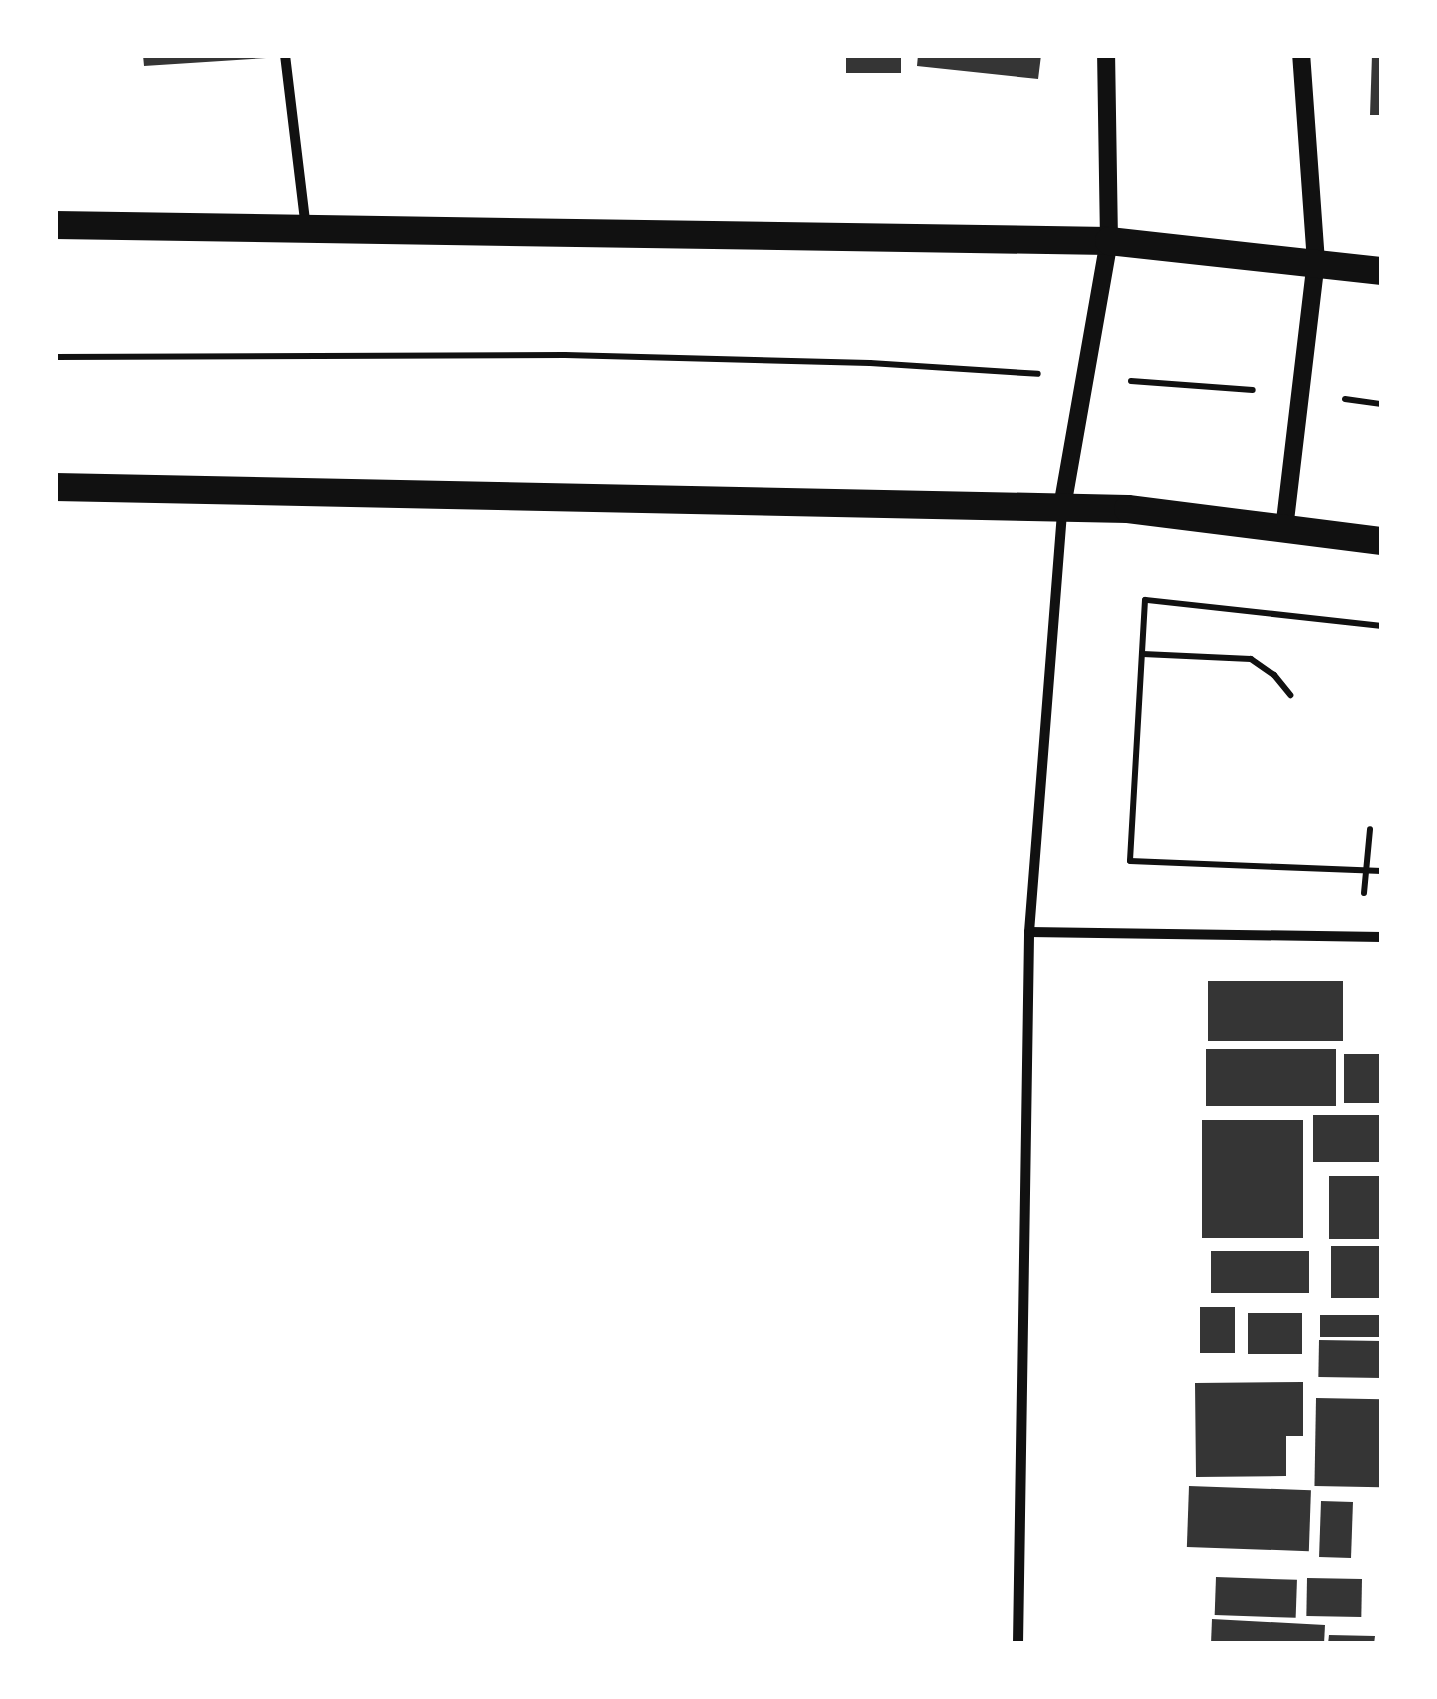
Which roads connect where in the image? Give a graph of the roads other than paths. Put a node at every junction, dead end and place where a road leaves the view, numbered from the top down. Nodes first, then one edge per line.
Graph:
1 (285, 55) edge
2 (1106, 55) edge
3 (1301, 55) edge
4 (55, 225) edge
5 (306, 229) junction
6 (1109, 241) junction
7 (1316, 262) junction
8 (1382, 272) edge
9 (55, 487) edge
10 (1062, 507) junction
11 (1284, 529) junction
12 (1382, 541) edge
13 (1029, 932) junction
14 (1382, 937) edge
15 (1018, 1644) edge

1 - 5 street
2 - 6 street
3 - 7 street
4 - 5 highway
5 - 6 highway
6 - 7 highway
6 - 10 street
7 - 8 highway
7 - 11 street
9 - 10 highway
10 - 11 highway
10 - 13 street
11 - 12 highway
13 - 14 street
13 - 15 street

